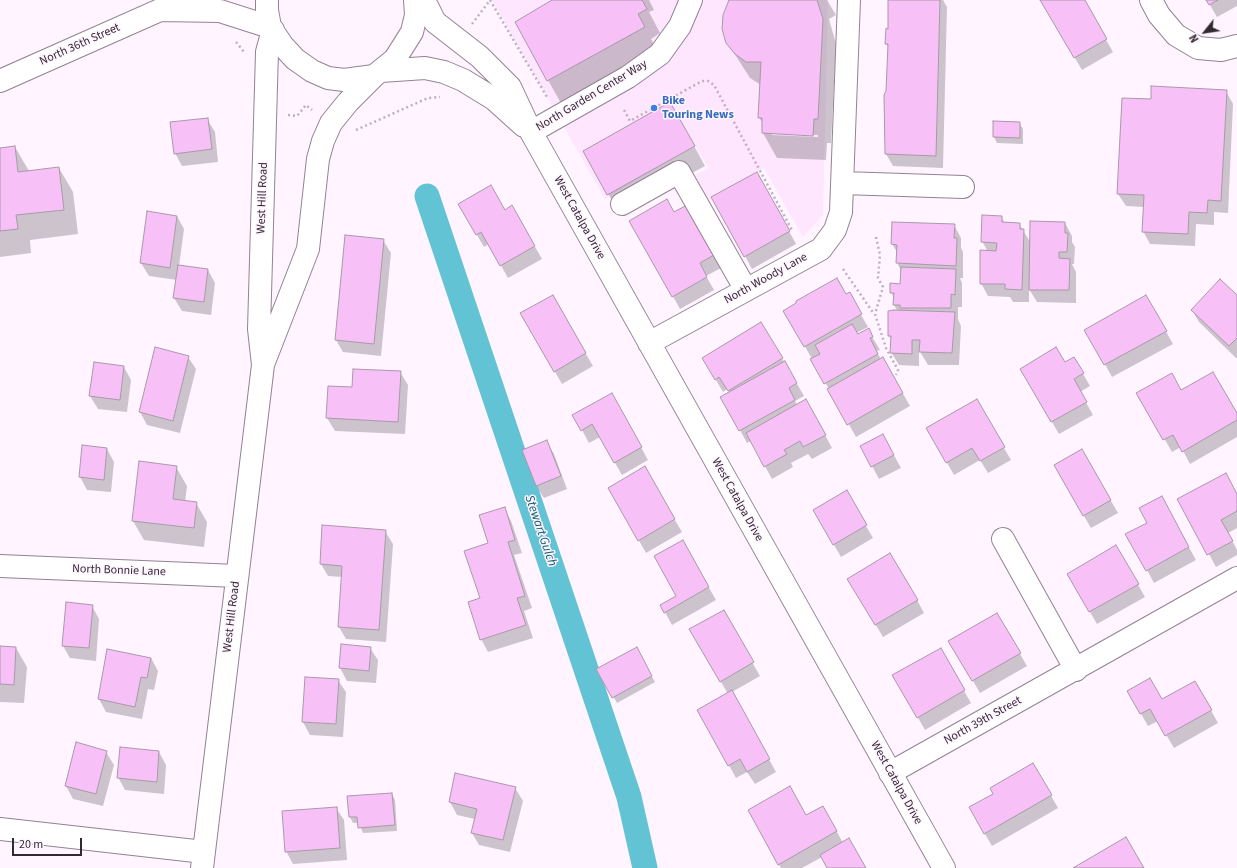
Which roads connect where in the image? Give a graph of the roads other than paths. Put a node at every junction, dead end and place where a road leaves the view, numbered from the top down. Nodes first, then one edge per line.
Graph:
1 (267, 0) edge
2 (415, 0) edge
3 (424, 0) edge
4 (691, 0) edge
5 (849, 0) edge
6 (1151, 0) edge
7 (166, 5) edge
8 (272, 29) junction
9 (1237, 46) edge
10 (378, 73) junction
11 (0, 81) edge
12 (530, 132) junction
13 (843, 183) junction
14 (963, 187) dead end
15 (622, 204) dead end
16 (746, 290) junction
17 (649, 343) junction
18 (263, 365) junction
19 (1004, 539) dead end
20 (0, 566) edge
21 (237, 576) junction
22 (1237, 578) edge
23 (1076, 670) junction
24 (890, 773) junction
25 (0, 829) edge
26 (203, 860) edge
27 (944, 868) edge

1 - 8 street
2 - 10 street, West Hill Road
3 - 12 street, West Catalpa Drive
4 - 12 street, North Garden Center Way
5 - 13 street, North Woody Lane
6 - 9 street
7 - 8 street, North 36th Street
7 - 11 street, North 36th Street
8 - 10 street, West Catalpa Drive
8 - 18 street, West Hill Road
10 - 12 street, West Catalpa Drive
10 - 18 street, West Hill Road
12 - 17 street, West Catalpa Drive
13 - 14 street
13 - 16 street, North Woody Lane
15 - 16 street
16 - 17 street, North Woody Lane
17 - 24 street, West Catalpa Drive
18 - 21 street, West Hill Road
19 - 23 street
20 - 21 street, North Bonnie Lane
21 - 26 street, West Hill Road
22 - 23 street, North 39th Street
23 - 24 street, North 39th Street
24 - 27 street, West Catalpa Drive
25 - 26 street

